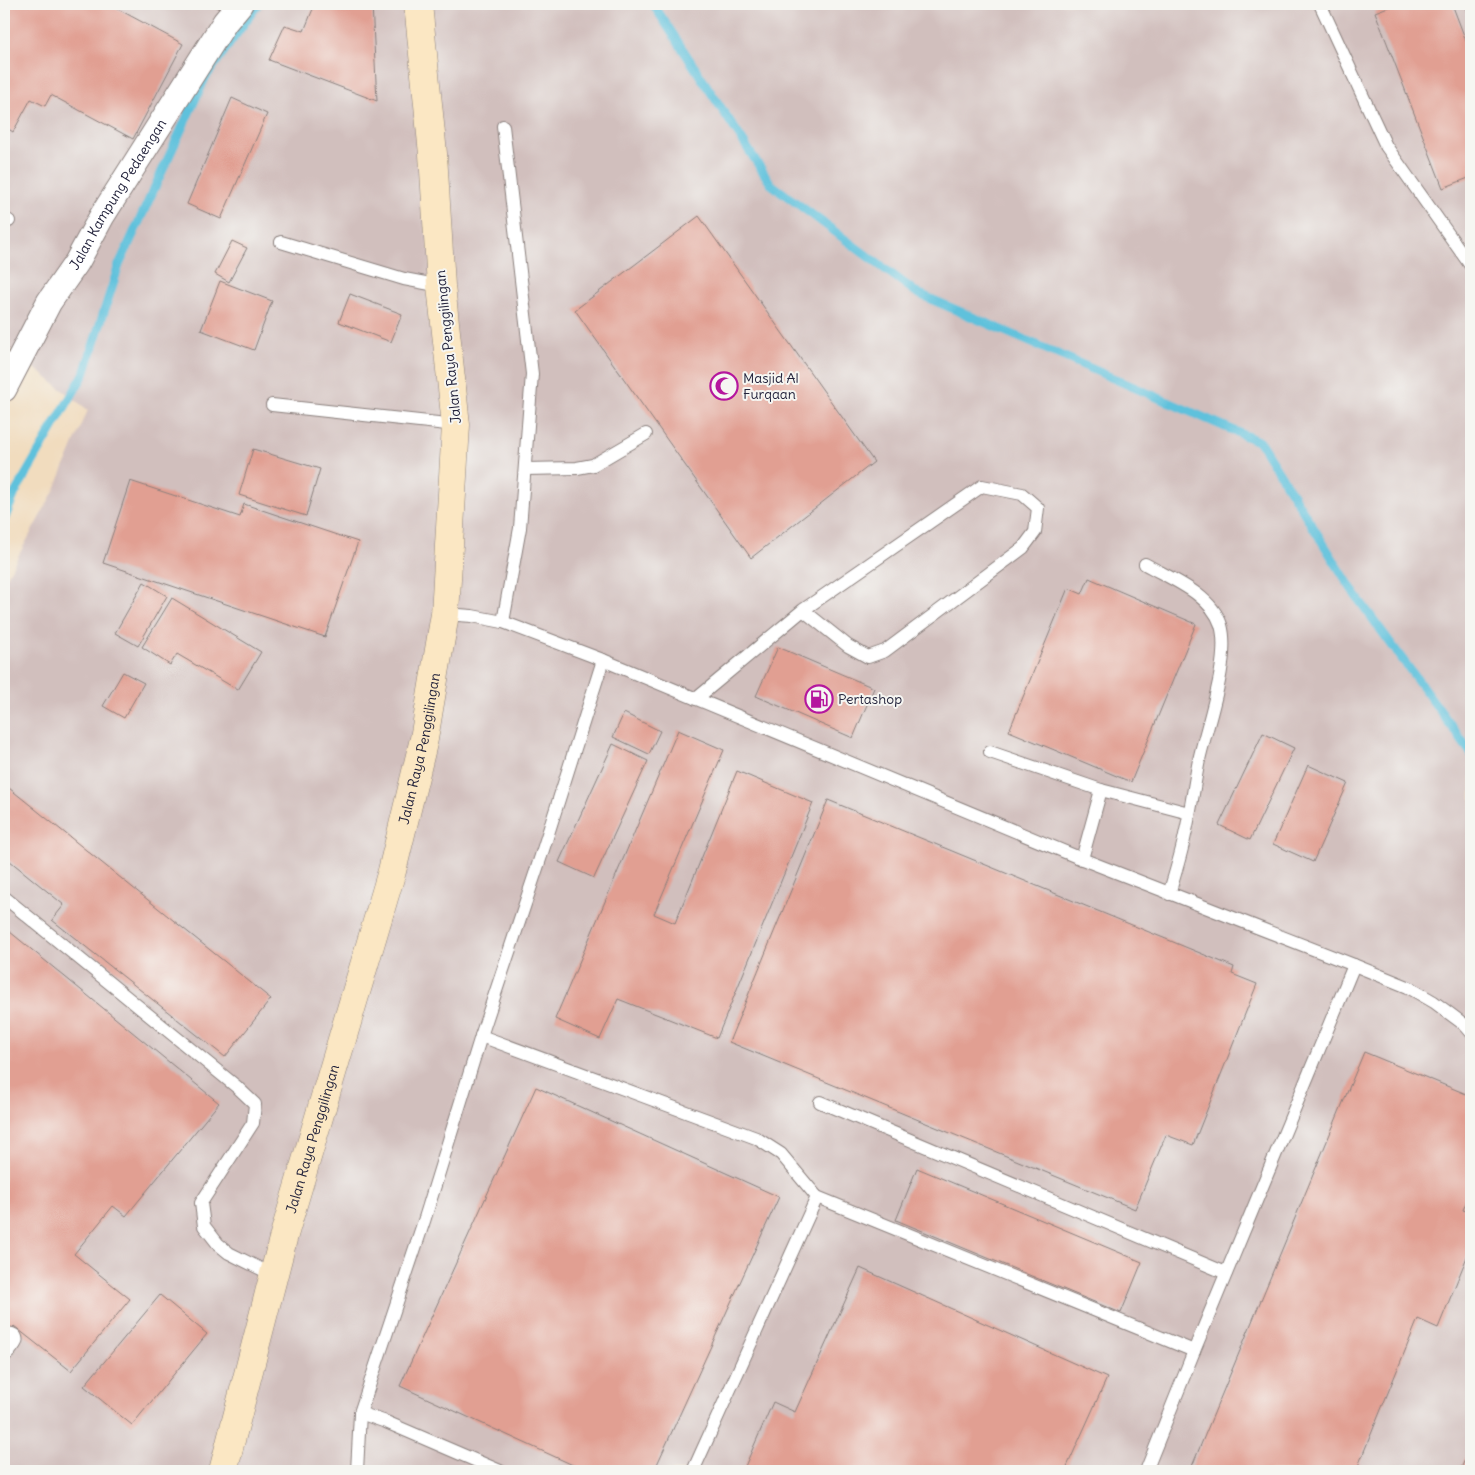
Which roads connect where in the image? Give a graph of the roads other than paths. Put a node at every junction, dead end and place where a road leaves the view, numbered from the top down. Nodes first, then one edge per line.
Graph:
1 (240, 4) edge
2 (1320, 4) edge
3 (418, 9) edge
4 (503, 126) dead end
5 (281, 242) dead end
6 (1471, 266) edge
7 (441, 286) junction
8 (4, 389) edge
9 (272, 405) dead end
10 (456, 425) junction
11 (646, 434) dead end
12 (525, 469) junction
13 (1145, 564) dead end
14 (802, 610) junction
15 (445, 614) junction
16 (502, 622) junction
17 (603, 660) junction
18 (696, 699) junction
19 (990, 752) dead end
20 (1101, 790) junction
21 (1189, 813) junction
22 (1082, 859) junction
23 (1169, 894) junction
24 (4, 896) edge
25 (1354, 965) junction
26 (1471, 1032) edge
27 (480, 1036) junction
28 (820, 1102) dead end
29 (818, 1197) junction
30 (1226, 1273) junction
31 (273, 1276) junction
32 (1194, 1352) junction
33 (360, 1413) junction
34 (223, 1471) edge
35 (357, 1471) edge
36 (500, 1471) edge
37 (693, 1471) edge
38 (1146, 1471) edge

1 - 8 street, Jalan Kampung Pedaengan
2 - 6 lane
3 - 7 street, Jalan Raya Penggilingan
4 - 12 lane
5 - 7 lane
7 - 10 street, Jalan Raya Penggilingan
9 - 10 lane
10 - 15 street, Jalan Raya Penggilingan
11 - 12 lane
12 - 16 lane
13 - 21 lane
14 - 14 lane
14 - 18 lane
15 - 16 lane
15 - 31 street, Jalan Raya Penggilingan
16 - 17 lane
17 - 18 lane
17 - 27 lane
18 - 22 lane
19 - 20 lane
20 - 21 lane
20 - 22 lane
21 - 23 lane
22 - 23 lane
23 - 25 lane
24 - 31 lane
25 - 26 lane
25 - 30 lane
27 - 29 lane
27 - 33 lane
28 - 30 lane
29 - 32 lane
29 - 37 lane
30 - 32 lane
31 - 34 street, Jalan Raya Penggilingan
32 - 38 lane
33 - 35 lane
33 - 36 lane

